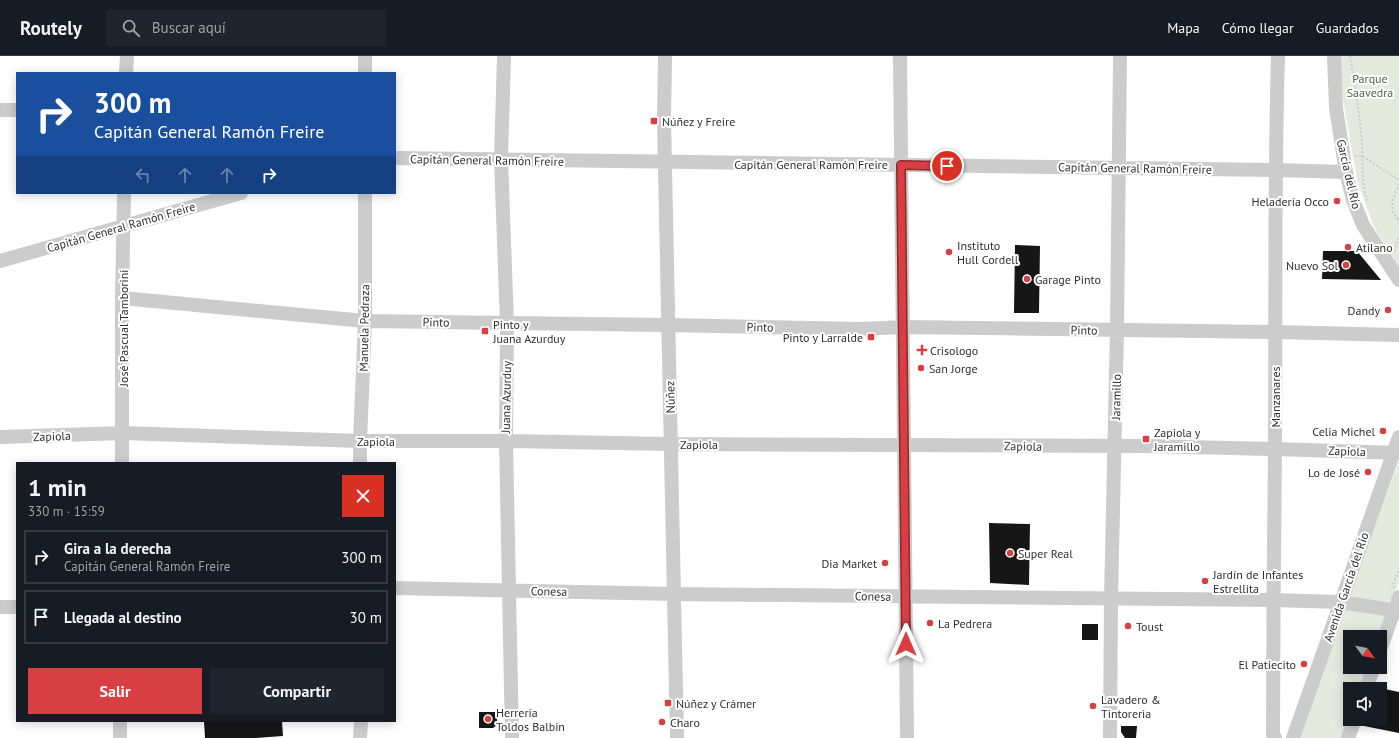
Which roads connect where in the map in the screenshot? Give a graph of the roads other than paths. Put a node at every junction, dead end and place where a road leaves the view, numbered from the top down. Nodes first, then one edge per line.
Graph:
1 (127, 56) edge
2 (365, 56) edge
3 (504, 56) edge
4 (665, 56) edge
5 (900, 56) edge
6 (1120, 56) edge
7 (1278, 56) edge
8 (1334, 56) edge
9 (126, 72) edge
10 (365, 72) edge
11 (0, 110) edge
12 (16, 110) edge
13 (396, 158) edge
14 (501, 160) junction
15 (665, 163) junction
16 (901, 165) junction
17 (1118, 168) junction
18 (1275, 170) junction
19 (1346, 172) junction
20 (124, 194) edge
21 (237, 194) edge
22 (365, 194) edge
23 (124, 226) junction
24 (0, 261) edge
25 (1399, 280) edge
26 (122, 298) junction
27 (365, 321) junction
28 (507, 324) junction
29 (668, 324) junction
30 (903, 327) junction
31 (1117, 330) junction
32 (1275, 332) junction
33 (1399, 335) edge
34 (122, 433) junction
35 (0, 437) edge
36 (1399, 437) edge
37 (506, 440) junction
38 (360, 441) junction
39 (671, 444) junction
40 (904, 444) junction
41 (1114, 447) junction
42 (1275, 449) junction
43 (1396, 453) edge
44 (122, 462) edge
45 (360, 462) edge
46 (396, 588) edge
47 (509, 590) junction
48 (675, 594) junction
49 (906, 596) junction
50 (1111, 599) junction
51 (1273, 600) junction
52 (1340, 602) junction
53 (1398, 606) edge
54 (0, 607) edge
55 (16, 607) edge
56 (1387, 633) edge
57 (120, 722) edge
58 (361, 722) edge
59 (1352, 726) edge
60 (120, 738) edge
61 (360, 738) edge
62 (512, 738) edge
63 (677, 738) edge
64 (907, 738) edge
65 (1110, 738) edge
66 (1275, 738) edge
67 (1293, 738) edge
68 (1348, 738) edge

1 - 9 street
2 - 10 street
3 - 14 street, Juana Azurduy
4 - 15 street, Núñez
5 - 16 street
6 - 17 street, Jaramillo
7 - 18 street, Manzanares
8 - 19 street, García del Río
11 - 12 street
13 - 14 street, Capitán General Ramón Freire
14 - 15 street, Capitán General Ramón Freire
14 - 28 street, Juana Azurduy
15 - 16 street, Capitán General Ramón Freire
15 - 29 street, Núñez
16 - 17 street, Capitán General Ramón Freire
16 - 30 street
17 - 18 street, Capitán General Ramón Freire
17 - 31 street, Jaramillo
18 - 19 street, Capitán General Ramón Freire
18 - 32 street, Manzanares
19 - 25 street, García del Río
20 - 23 street, José Pascual Tamborini
21 - 23 street, Capitán General Ramón Freire
22 - 27 street, Manuela Pedraza
23 - 24 street, Capitán General Ramón Freire
23 - 26 street, José Pascual Tamborini
26 - 27 street, Pinto
26 - 34 street, José Pascual Tamborini
27 - 28 street, Pinto
27 - 38 street, Manuela Pedraza
28 - 29 street, Pinto
28 - 37 street, Juana Azurduy
29 - 30 street, Pinto
29 - 39 street, Núñez
30 - 31 street, Pinto
30 - 40 street
31 - 32 street, Pinto
31 - 41 street, Jaramillo
32 - 33 street, Pinto
32 - 42 street, Manzanares
34 - 35 street, Zapiola
34 - 38 street, Zapiola
34 - 44 street, José Pascual Tamborini
36 - 43 street, Avenida García del Río
37 - 38 street, Zapiola
37 - 39 street, Zapiola
37 - 47 street, Juana Azurduy
38 - 45 street, Manuela Pedraza
39 - 40 street, Zapiola
39 - 48 street, Núñez
40 - 41 street, Zapiola
40 - 49 street
41 - 42 street, Zapiola
41 - 50 street, Jaramillo
42 - 43 street, Zapiola
42 - 51 street, Manzanares
43 - 52 street, Avenida García del Río
46 - 47 street, Conesa
47 - 48 street, Conesa
47 - 62 street, Juana Azurduy
48 - 49 street, Conesa
48 - 63 street, Núñez
49 - 50 street, Conesa
49 - 64 street
50 - 51 street, Conesa
50 - 65 street, Jaramillo
51 - 52 street, Conesa
51 - 66 street, Manzanares
52 - 53 street, Conesa
52 - 67 street, Avenida García del Río
53 - 56 street
54 - 55 street
57 - 60 street
58 - 61 street
59 - 68 street

